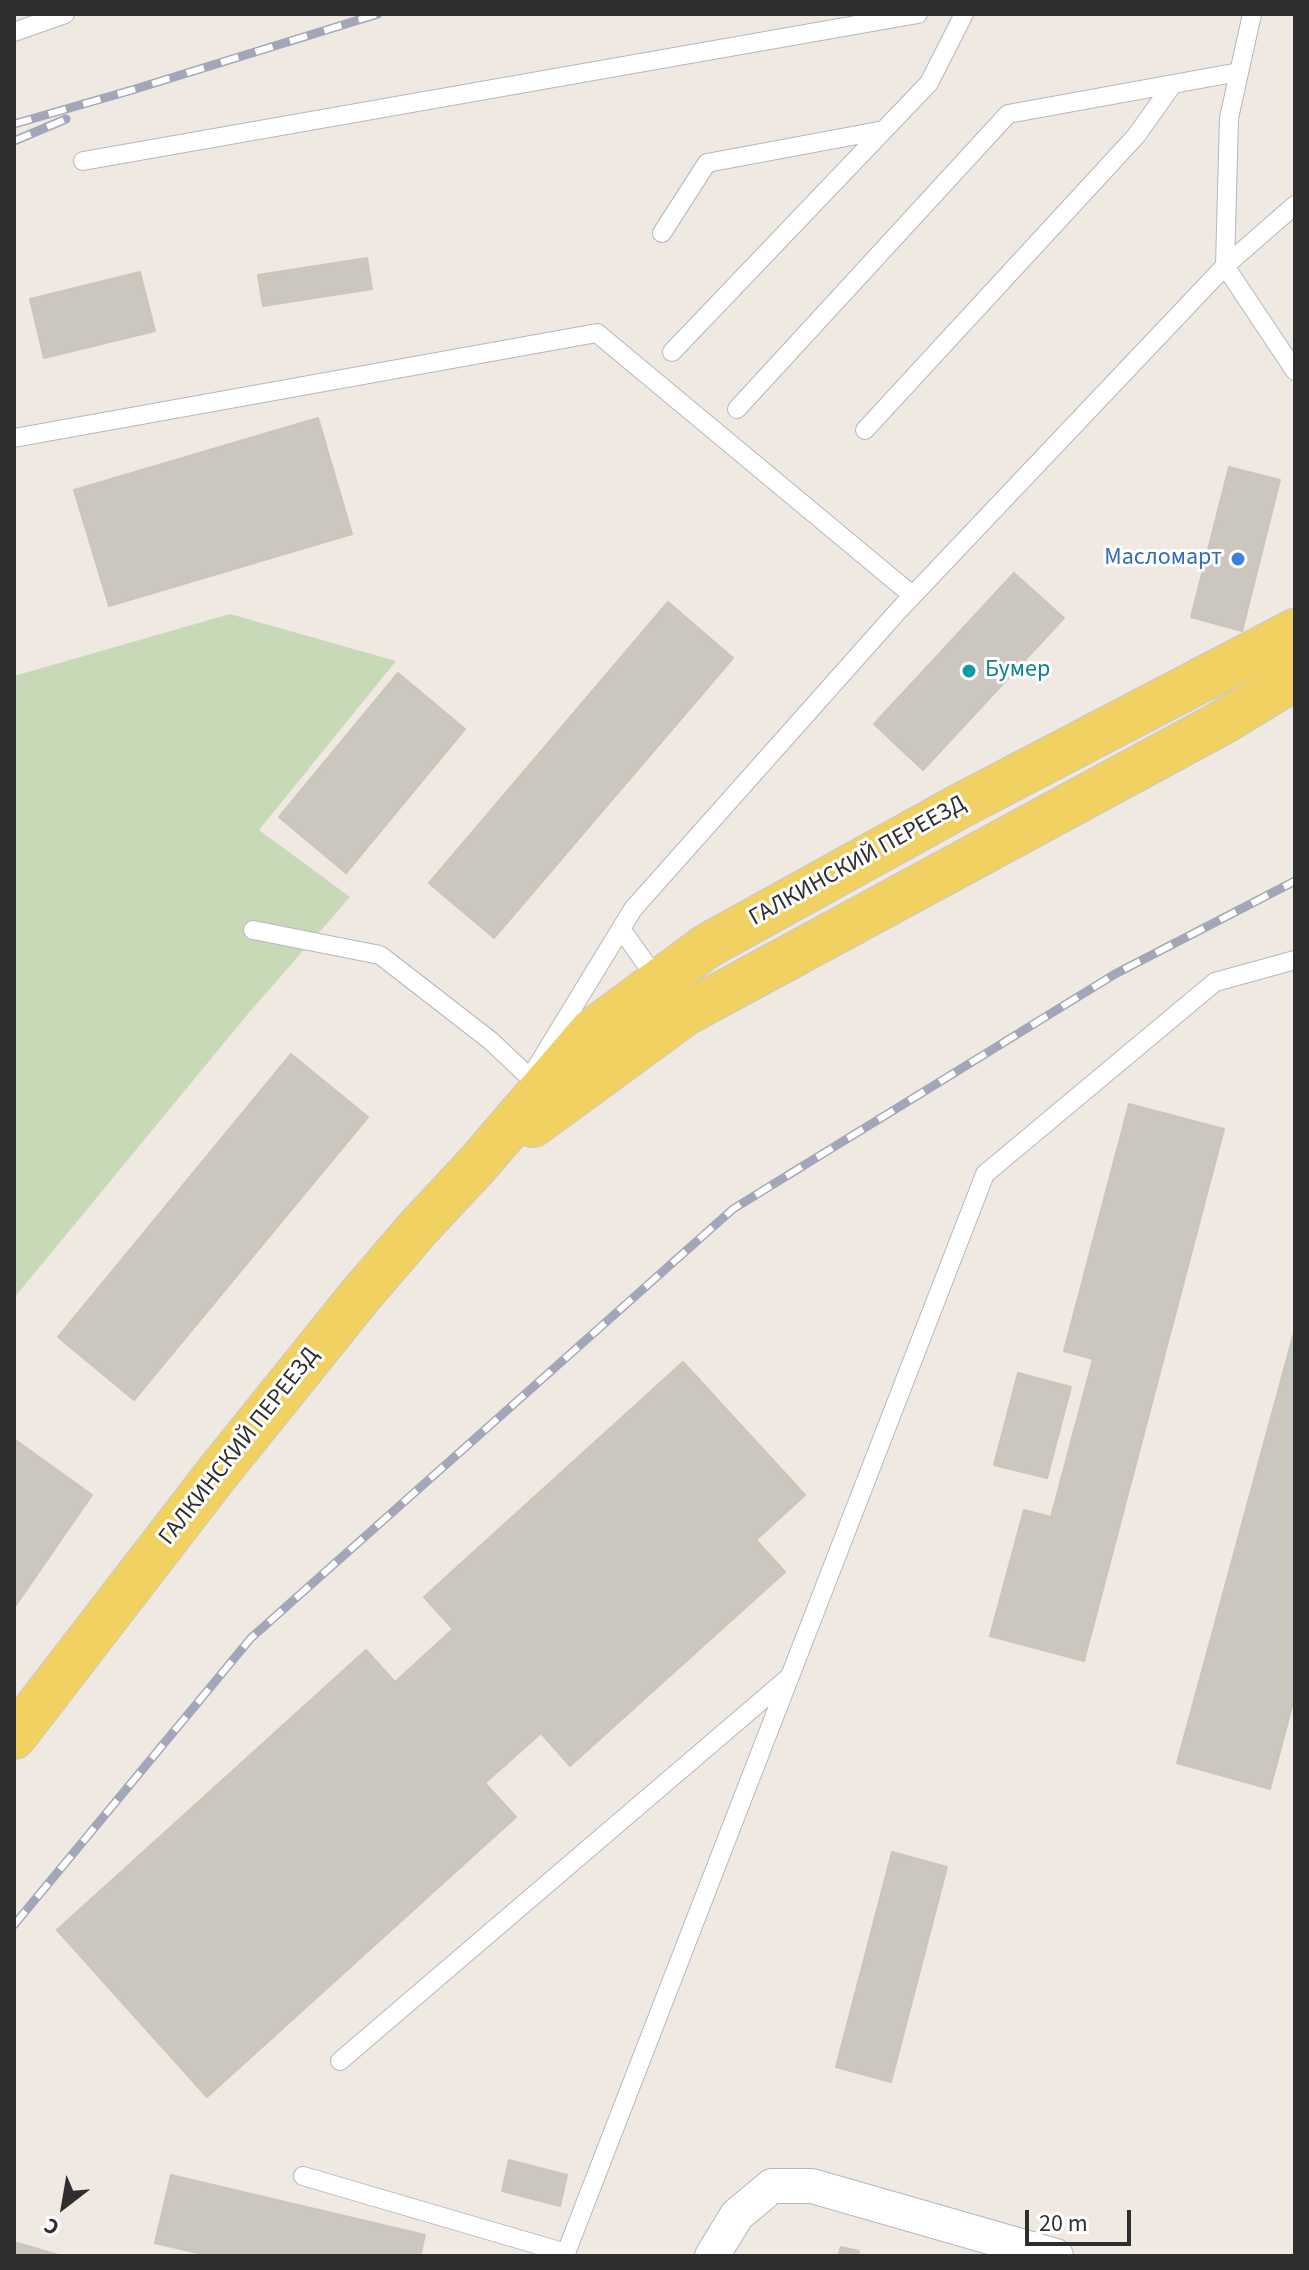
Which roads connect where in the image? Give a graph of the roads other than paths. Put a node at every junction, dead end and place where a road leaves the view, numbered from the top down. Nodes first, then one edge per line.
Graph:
1 (65, 14) edge
2 (918, 14) edge
3 (964, 14) edge
4 (1252, 14) edge
5 (14, 32) edge
6 (1239, 72) junction
7 (1173, 84) junction
8 (884, 130) junction
9 (83, 161) dead end
10 (1295, 205) edge
11 (662, 233) dead end
12 (1225, 266) junction
13 (672, 352) dead end
14 (1295, 371) edge
15 (737, 409) dead end
16 (865, 430) dead end
17 (14, 438) edge
18 (912, 595) junction
19 (1295, 631) edge
20 (1295, 678) edge
21 (621, 929) junction
22 (253, 930) dead end
23 (1295, 960) edge
24 (672, 998) junction
25 (530, 1078) junction
26 (476, 1166) junction
27 (790, 1676) junction
28 (14, 1737) edge
29 (340, 2061) dead end
30 (303, 2176) dead end
31 (712, 2256) edge
32 (1056, 2256) edge

1 - 5 lane
2 - 9 lane
3 - 8 lane
4 - 6 lane
6 - 7 lane
6 - 12 lane
7 - 15 lane
7 - 16 lane
8 - 11 lane
8 - 13 lane
10 - 12 lane
12 - 14 lane
12 - 18 lane
17 - 18 lane
18 - 21 lane
19 - 24 main road, ГАЛКИНСКИЙ ПЕРЕЕЗД
20 - 24 main road, ГАЛКИНСКИЙ ПЕРЕЕЗД
21 - 24 lane
21 - 25 lane
22 - 25 lane
23 - 27 lane
24 - 26 main road, ГАЛКИНСКИЙ ПЕРЕЕЗД
25 - 26 lane
26 - 28 main road, ГАЛКИНСКИЙ ПЕРЕЕЗД
27 - 29 lane
27 - 30 lane
31 - 32 street

